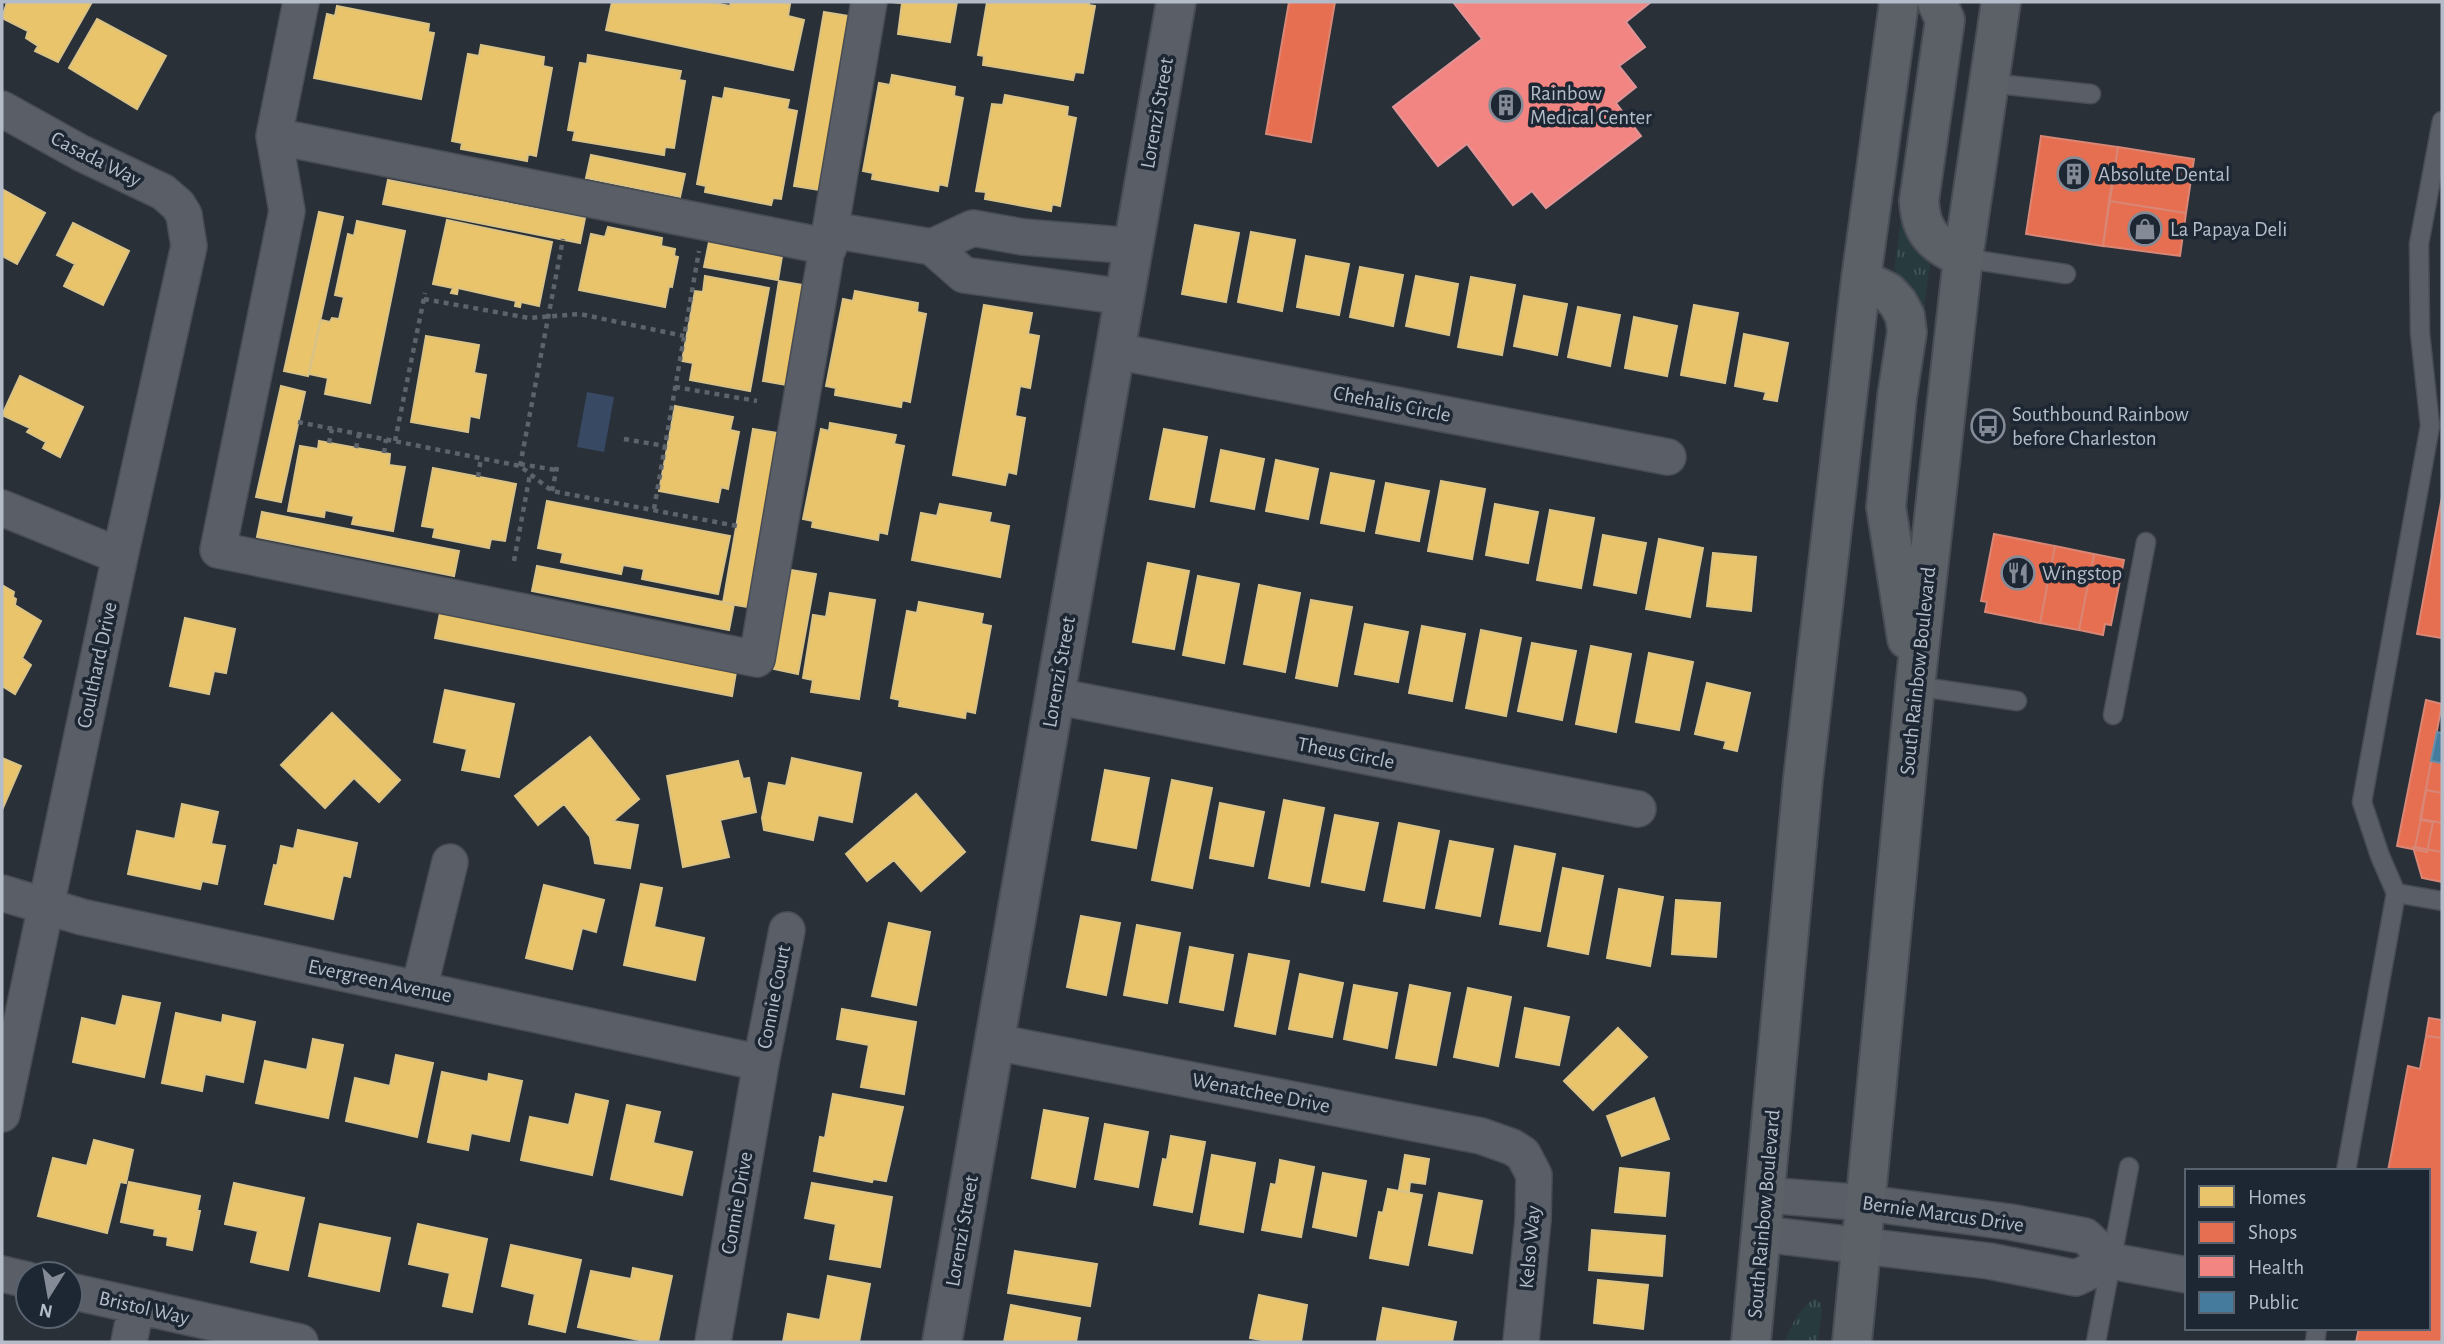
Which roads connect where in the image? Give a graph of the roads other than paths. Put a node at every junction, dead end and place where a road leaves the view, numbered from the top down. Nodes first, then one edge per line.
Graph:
1 (869, 2) edge
2 (1176, 2) edge
3 (1899, 2) edge
4 (1937, 2) edge
5 (2001, 2) edge
6 (297, 3) edge
7 (1989, 83) junction
8 (2091, 94) dead end
9 (2, 109) edge
10 (2442, 121) edge
11 (274, 136) junction
12 (184, 215) joint
13 (830, 239) junction
14 (1134, 246) junction
15 (932, 247) junction
16 (1964, 258) junction
17 (2066, 274) dead end
18 (1861, 279) junction
19 (1125, 297) junction
20 (1115, 351) junction
21 (1668, 457) dead end
22 (2, 509) edge
23 (2146, 542) dead end
24 (120, 556) junction
25 (1915, 686) junction
26 (1055, 696) junction
27 (2017, 701) dead end
28 (2113, 715) dead end
29 (1638, 809) dead end
30 (450, 862) dead end
31 (2, 893) edge
32 (2396, 893) junction
33 (2442, 901) edge
34 (46, 907) junction
35 (787, 930) dead end
36 (419, 989) junction
37 (995, 1042) junction
38 (761, 1063) junction
39 (2, 1114) edge
40 (1523, 1154) joint
41 (2129, 1167) dead end
42 (2346, 1169) edge
43 (1765, 1195) junction
44 (1866, 1203) junction
45 (1762, 1234) junction
46 (1863, 1245) junction
47 (2111, 1261) junction
48 (2185, 1275) edge
49 (84, 1294) edge
50 (136, 1307) junction
51 (129, 1342) edge
52 (300, 1342) edge
53 (713, 1342) edge
54 (942, 1342) edge
55 (1521, 1342) edge
56 (1751, 1342) edge
57 (1852, 1342) edge
58 (2096, 1342) edge

1 - 13 street
2 - 14 street, Lorenzi Street
3 - 18 main road, South Rainbow Boulevard
4 - 16 main road
5 - 7 main road, South Rainbow Boulevard
6 - 11 street
7 - 8 lane
7 - 16 main road, South Rainbow Boulevard
9 - 12 street, Casada Way
10 - 32 lane
11 - 13 street
11 - 13 street
12 - 24 street, Coulthard Drive
13 - 15 street
14 - 15 street
14 - 19 street, Lorenzi Street
15 - 19 street
16 - 17 lane
16 - 25 main road, South Rainbow Boulevard
18 - 25 main road
18 - 43 main road, South Rainbow Boulevard
19 - 20 street, Lorenzi Street
20 - 21 street, Chehalis Circle
20 - 26 street, Lorenzi Street
22 - 24 street
23 - 28 lane
24 - 34 street, Coulthard Drive
25 - 27 lane
25 - 44 main road, South Rainbow Boulevard
26 - 29 street, Theus Circle
26 - 37 street, Lorenzi Street
30 - 36 street
31 - 34 street, Evergreen Avenue
32 - 33 lane
32 - 42 lane
34 - 36 street, Evergreen Avenue
34 - 39 street, Coulthard Drive
35 - 38 street, Connie Court
36 - 38 street, Evergreen Avenue
37 - 40 street, Wenatchee Drive
37 - 54 street, Lorenzi Street
38 - 53 street, Connie Drive
40 - 55 street, Kelso Way
41 - 47 lane
43 - 44 street, Bernie Marcus Drive
43 - 45 main road, South Rainbow Boulevard
44 - 46 main road, South Rainbow Boulevard
44 - 47 street, Bernie Marcus Drive
45 - 46 street, Bernie Marcus Drive
45 - 56 main road, South Rainbow Boulevard
46 - 47 street, Bernie Marcus Drive
46 - 57 main road, South Rainbow Boulevard
47 - 48 street
47 - 58 lane
49 - 50 street, Bristol Way
50 - 51 street
50 - 52 street, Bristol Way

